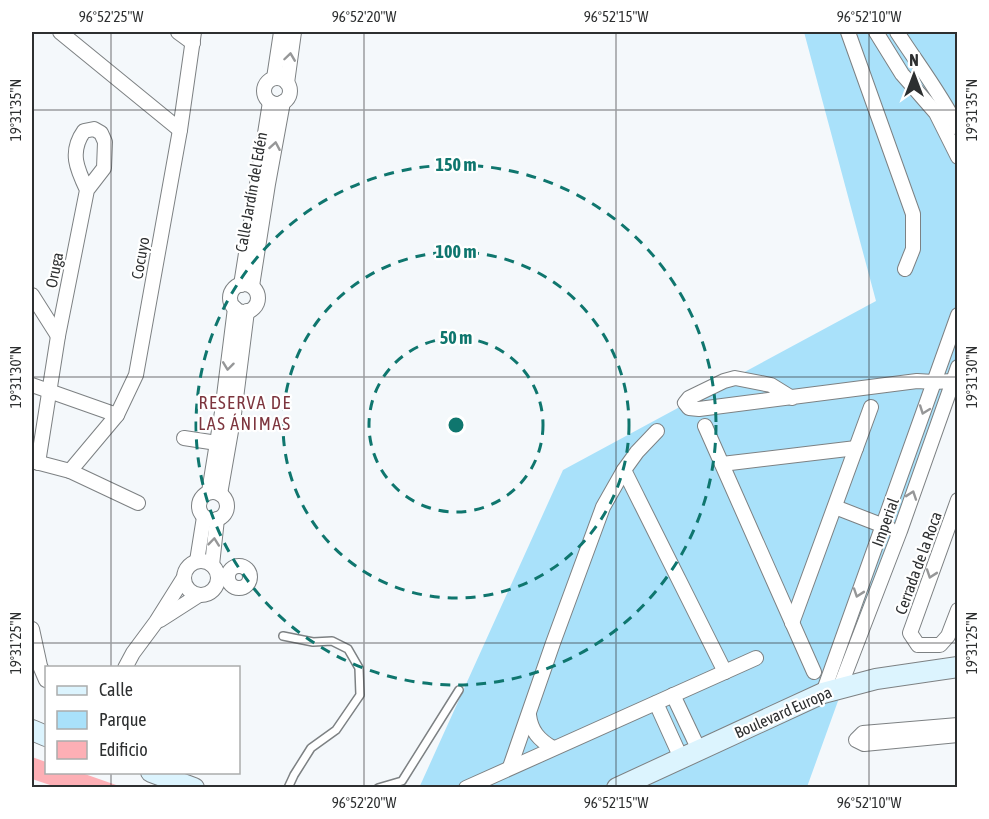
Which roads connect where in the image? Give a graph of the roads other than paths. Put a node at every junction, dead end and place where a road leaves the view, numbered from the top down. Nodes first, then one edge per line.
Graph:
1 (60, 32) edge
2 (178, 32) edge
3 (281, 32) edge
4 (294, 32) edge
5 (851, 32) edge
6 (876, 32) edge
7 (897, 32) edge
8 (194, 37) edge
9 (281, 80) junction
10 (277, 102) junction
11 (947, 108) edge
12 (957, 128) edge
13 (180, 130) junction
14 (957, 157) edge
15 (87, 190) dead end
16 (905, 269) dead end
17 (246, 285) junction
18 (32, 295) edge
19 (241, 310) junction
20 (957, 315) edge
21 (58, 336) junction
22 (957, 367) edge
23 (953, 381) junction
24 (934, 382) junction
25 (32, 386) edge
26 (49, 391) junction
27 (792, 398) junction
28 (871, 406) dead end
29 (228, 413) junction
30 (117, 415) junction
31 (705, 426) dead end
32 (657, 431) dead end
33 (184, 438) dead end
34 (217, 443) junction
35 (856, 448) junction
36 (35, 462) edge
37 (722, 464) junction
38 (624, 470) junction
39 (70, 471) junction
40 (214, 493) junction
41 (138, 503) dead end
42 (835, 507) junction
43 (956, 509) edge
44 (210, 518) junction
45 (882, 526) junction
46 (900, 531) junction
47 (197, 561) junction
48 (219, 572) junction
49 (183, 579) junction
50 (199, 595) junction
51 (957, 610) edge
52 (156, 622) junction
53 (792, 623) junction
54 (32, 629) edge
55 (283, 636) dead end
56 (756, 658) dead end
57 (126, 666) edge
58 (957, 667) edge
59 (725, 672) junction
60 (814, 672) dead end
61 (45, 678) edge
62 (459, 690) dead end
63 (831, 690) junction
64 (674, 695) junction
65 (656, 703) junction
66 (529, 713) junction
67 (957, 725) edge
68 (957, 735) edge
69 (553, 748) junction
70 (690, 754) junction
71 (510, 767) junction
72 (156, 774) edge
73 (618, 787) edge
74 (194, 788) edge
75 (288, 788) edge
76 (378, 788) edge
77 (466, 788) edge

1 - 13 street
2 - 8 street
3 - 9 street
9 -> 4 street
5 - 16 street
6 - 11 street
7 - 11 street
8 - 13 street, Cocuyo
9 - 10 street
9 - 10 street
10 - 17 street, Calle Jardín del Edén
11 - 12 street
11 - 14 street
13 - 30 street, Cocuyo
15 - 21 street, Oruga
17 - 19 street
17 - 19 street
18 - 21 street
19 - 29 street
20 - 24 street
21 - 26 street, Oruga
22 - 23 street, Imperial
23 - 24 street
46 -> 23 street, Imperial
24 - 27 street
24 -> 45 street
25 - 26 street
26 - 30 street
26 - 36 street, Oruga
27 - 27 street
28 - 35 street
29 - 34 street
29 - 40 street
30 - 39 street, Cocuyo
31 - 37 street
32 - 38 street
33 - 34 street
34 - 40 street
35 - 37 street
35 - 42 street
36 - 39 street
37 - 53 street
38 - 59 street
38 - 66 street
39 - 41 street
40 - 44 street
40 - 44 street
42 - 45 street
42 - 53 street
43 -> 51 street, Cerrada de la Roca
44 - 47 street
48 -> 44 street
45 - 46 street
45 -> 63 street
46 - 63 street, Imperial
47 - 48 street
47 - 49 street
48 - 50 street
49 - 50 street
49 - 52 street
50 - 52 street
52 - 57 street
53 - 60 street
54 - 61 street
55 - 75 lane
56 - 59 street
58 - 63 main road, Boulevard Europa
59 - 64 street
62 - 76 lane
63 - 70 main road, Boulevard Europa
64 - 65 street
64 - 70 street
65 - 69 street
65 - 70 street
66 - 69 street
66 - 71 street
67 - 68 street
69 - 71 street
70 - 73 main road, Boulevard Europa
71 - 77 street
72 - 74 main road

